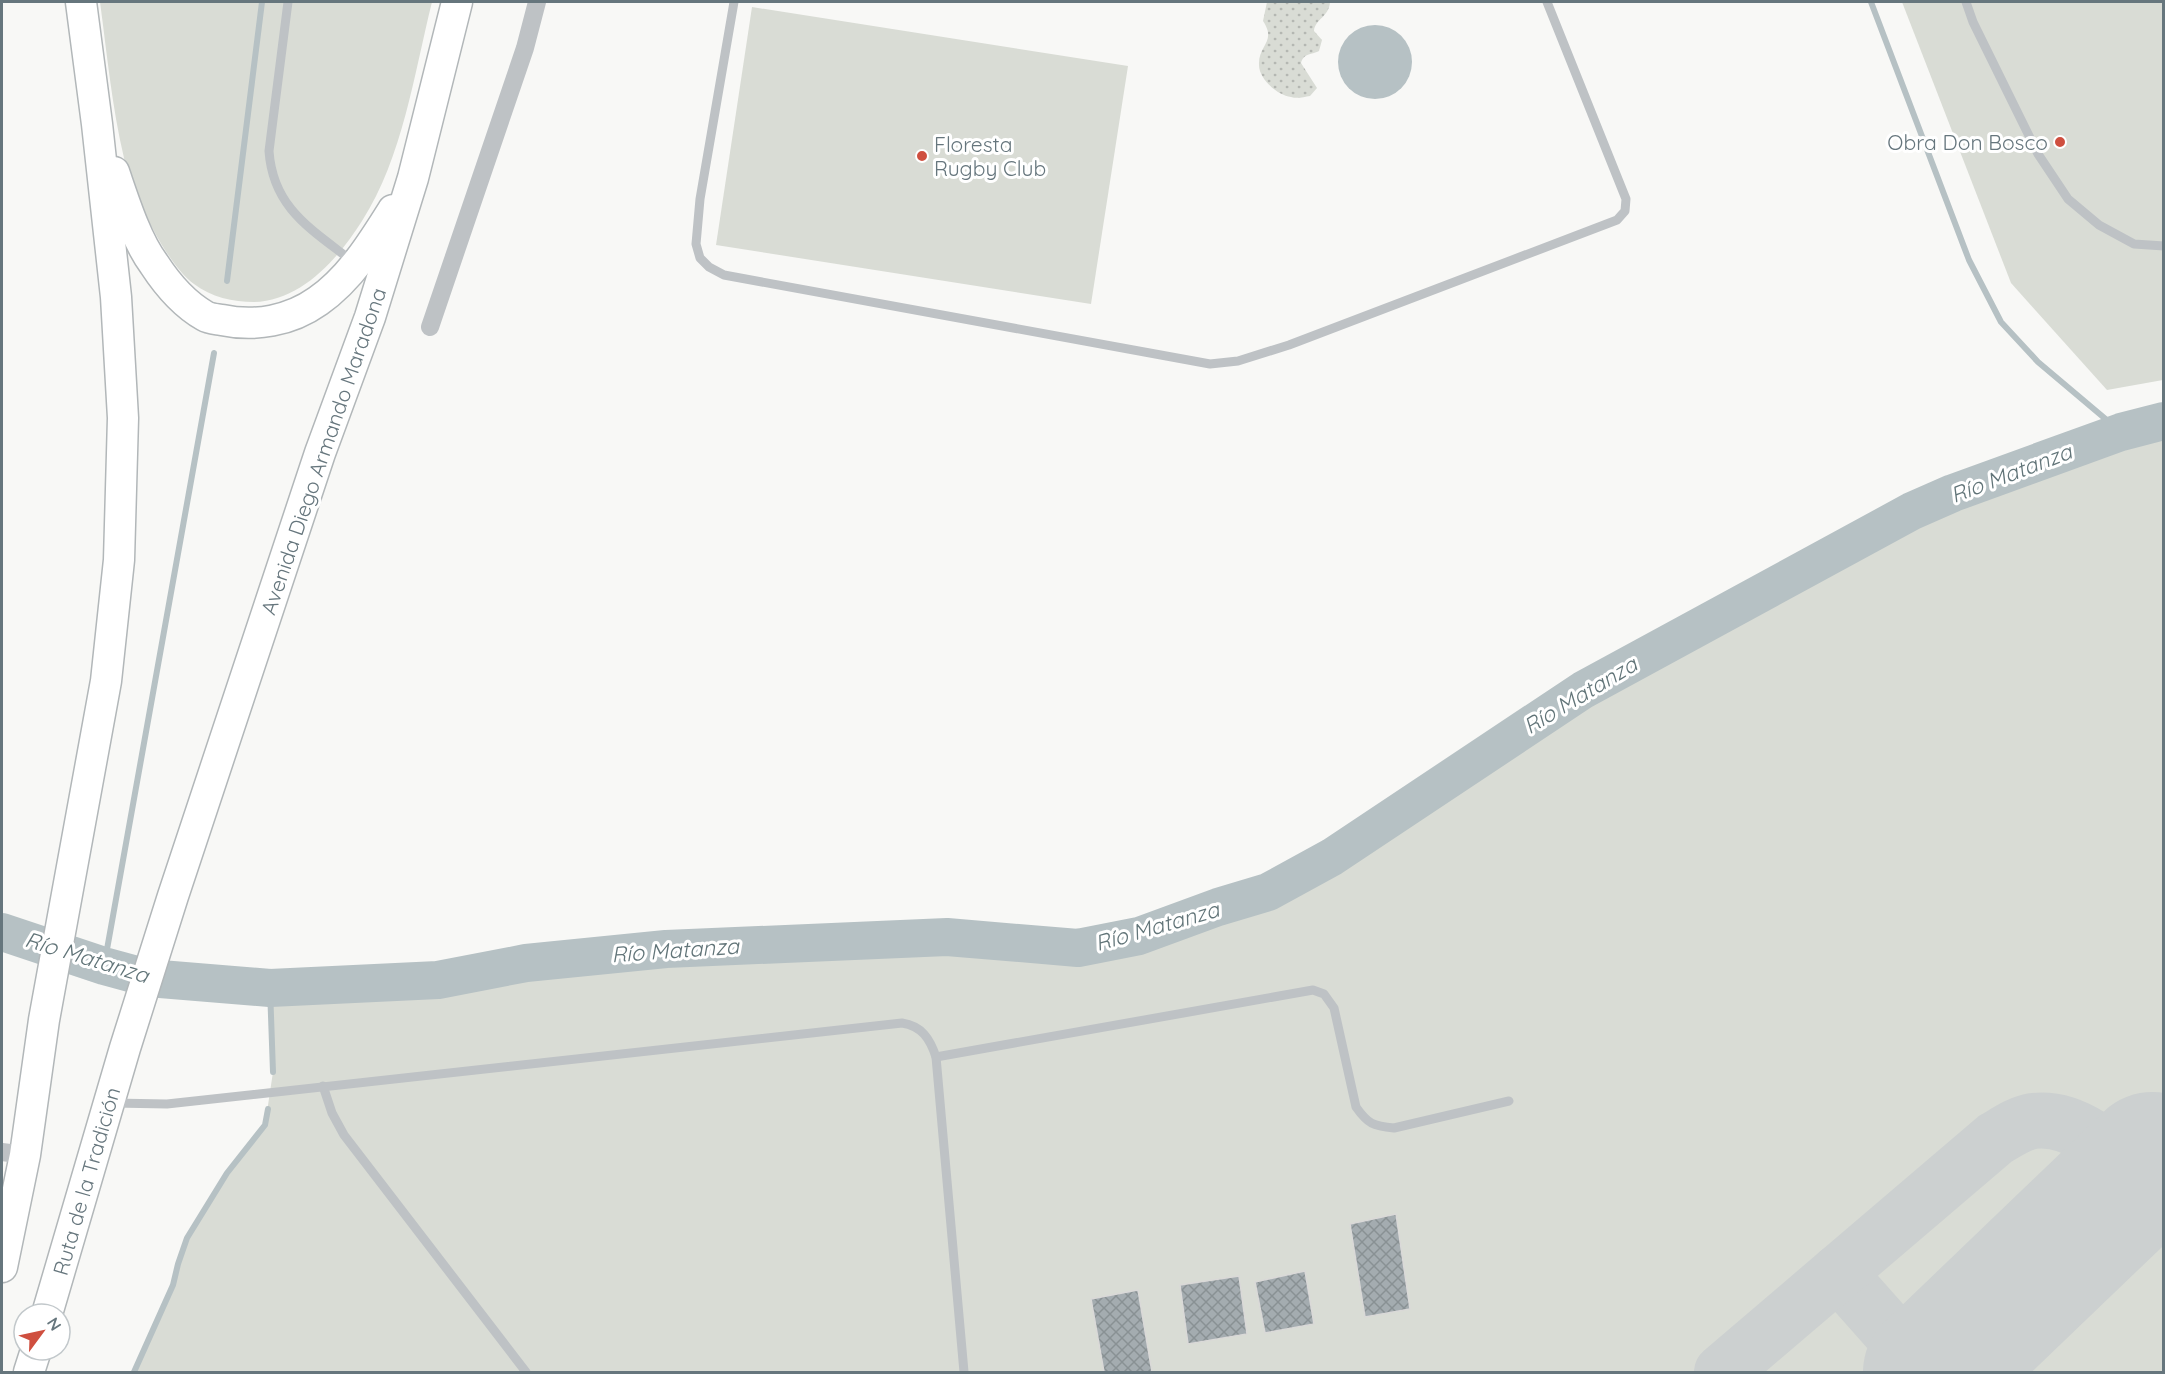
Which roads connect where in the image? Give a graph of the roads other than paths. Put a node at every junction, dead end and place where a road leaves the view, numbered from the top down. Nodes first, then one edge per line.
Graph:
1 (81, 2) edge
2 (288, 2) edge
3 (457, 2) edge
4 (537, 2) edge
5 (734, 2) edge
6 (1547, 2) edge
7 (1966, 2) edge
8 (97, 124) junction
9 (413, 178) junction
10 (2163, 246) edge
11 (356, 263) junction
12 (430, 327) dead end
13 (125, 1048) joint
14 (936, 1057) junction
15 (323, 1086) junction
16 (1509, 1101) dead end
17 (110, 1102) junction
18 (13, 1154) edge
19 (2, 1267) edge
20 (51, 1302) edge
21 (526, 1372) edge
22 (964, 1372) edge

1 - 8 main road
2 - 11 lane
3 - 9 main road, Avenida Diego Armando Maradona
4 - 12 street
5 - 6 lane
7 - 10 lane
8 - 11 main road
8 - 18 main road
9 - 11 main road
9 - 13 main road, Avenida Diego Armando Maradona
13 - 17 main road, Ruta de la Tradición
14 - 15 lane
14 - 16 lane
14 - 22 lane
15 - 17 lane
15 - 21 lane
17 - 20 main road, Ruta de la Tradición
18 - 19 main road

